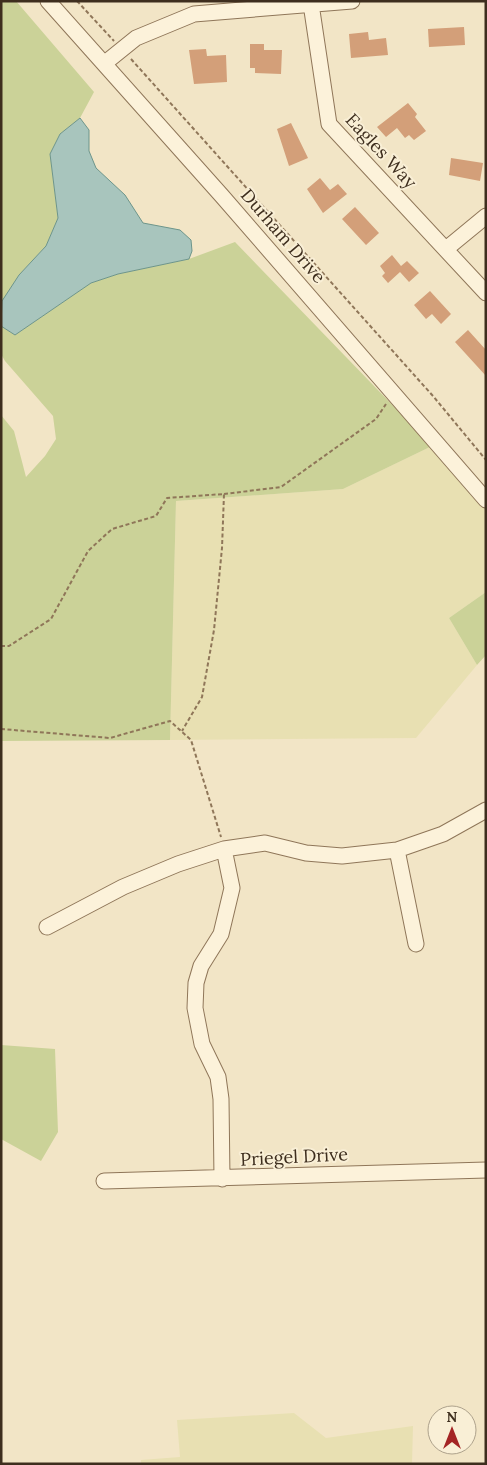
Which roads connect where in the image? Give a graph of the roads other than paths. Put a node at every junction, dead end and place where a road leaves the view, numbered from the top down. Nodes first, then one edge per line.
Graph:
1 (48, 1) edge
2 (352, 1) edge
3 (311, 4) junction
4 (105, 64) junction
5 (486, 216) edge
6 (446, 249) junction
7 (486, 293) edge
8 (486, 500) edge
9 (486, 810) edge
10 (224, 848) junction
11 (397, 850) junction
12 (47, 927) dead end
13 (416, 944) dead end
14 (486, 1170) edge
15 (222, 1179) junction
16 (104, 1181) dead end

1 - 4 street, Durham Drive
2 - 3 street
3 - 4 street
3 - 6 street, Eagles Way
4 - 8 street, Durham Drive
5 - 6 street
6 - 7 street, Eagles Way
9 - 11 street
10 - 11 street
10 - 12 street
10 - 15 street
11 - 13 street
14 - 15 street, Priegel Drive
15 - 16 street, Priegel Drive

